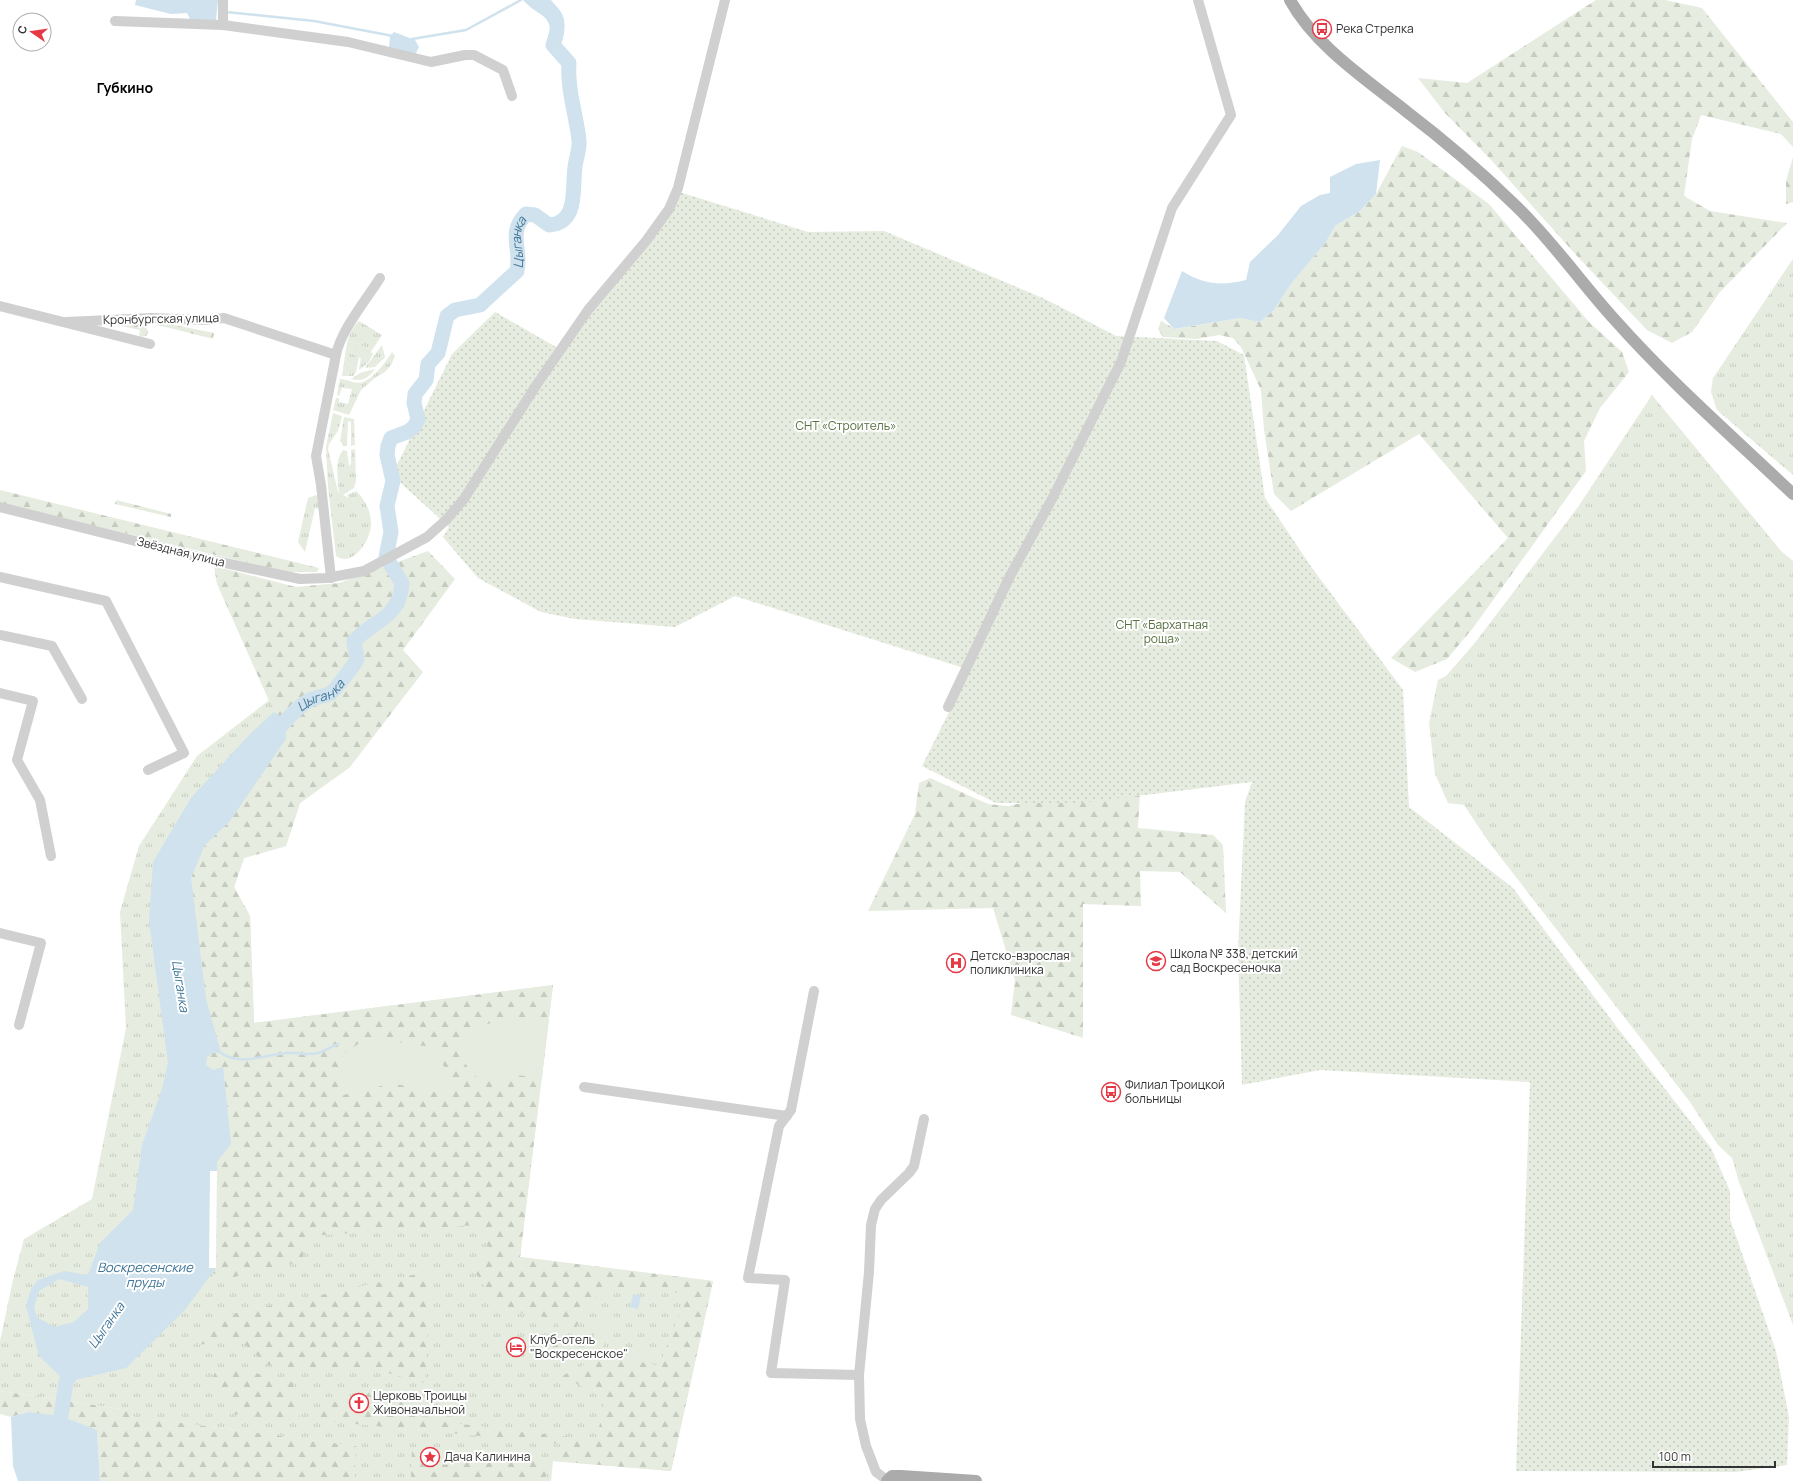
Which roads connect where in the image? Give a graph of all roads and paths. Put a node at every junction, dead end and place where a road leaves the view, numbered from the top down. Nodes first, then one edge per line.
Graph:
1 (223, 0) edge
2 (725, 0) edge
3 (1198, 0) edge
4 (1290, 0) edge
5 (115, 21) dead end
6 (223, 26) junction
7 (512, 96) dead end
8 (380, 278) dead end
9 (0, 306) edge
10 (66, 322) junction
11 (150, 344) dead end
12 (336, 355) junction
13 (1793, 494) edge
14 (0, 507) edge
15 (0, 576) edge
16 (331, 578) junction
17 (0, 636) edge
18 (0, 693) edge
19 (82, 699) dead end
20 (948, 707) dead end
21 (148, 770) dead end
22 (51, 856) dead end
23 (0, 933) edge
24 (814, 991) dead end
25 (19, 1025) dead end
26 (584, 1087) dead end
27 (787, 1116) junction
28 (924, 1119) dead end
29 (859, 1375) junction
30 (887, 1480) edge
31 (976, 1481) edge

1 - 6 street
2 - 16 street, Звёздная улица
3 - 20 street
4 - 13 main road
5 - 6 street
6 - 7 street
8 - 12 street
9 - 10 street, Кронбургская улица
10 - 11 street, Кронбургская улица
10 - 12 street, Кронбургская улица
12 - 16 street
14 - 16 street, Звёздная улица
15 - 21 street
17 - 19 street
18 - 22 street
23 - 25 street
24 - 27 street
26 - 27 street
27 - 29 street
28 - 29 street
29 - 30 street
30 - 31 main road

